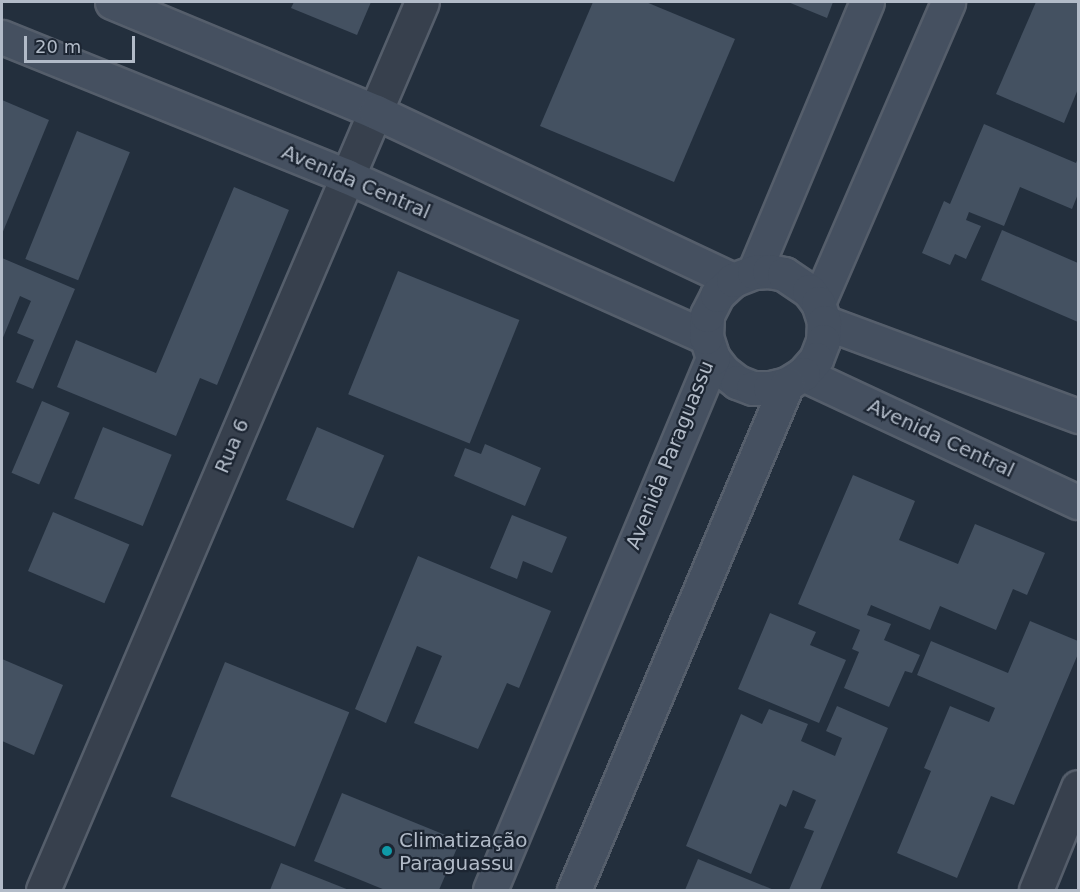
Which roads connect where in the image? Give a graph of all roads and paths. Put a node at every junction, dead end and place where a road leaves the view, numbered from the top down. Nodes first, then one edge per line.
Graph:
1 (112, 2) edge
2 (422, 2) edge
3 (867, 2) edge
4 (948, 2) edge
5 (2, 37) edge
6 (376, 112) junction
7 (346, 176) junction
8 (743, 276) junction
9 (821, 312) junction
10 (709, 347) junction
11 (795, 379) junction
12 (1078, 416) edge
13 (1078, 502) edge
14 (1078, 787) edge
15 (43, 891) edge
16 (490, 891) edge
17 (574, 891) edge
18 (1035, 891) edge

1 - 6 main road
2 - 6 street, Rua 6
3 - 8 main road, Avenida Paraguassu
4 - 9 main road
5 - 7 main road, Avenida Central
6 - 7 street, Rua 6
6 - 8 main road
7 - 10 main road, Avenida Central
7 - 15 street, Rua 6
8 - 9 main road
8 - 10 main road, Avenida Paraguassu
9 - 11 main road
9 - 12 main road
10 - 11 main road, Avenida Central
10 - 16 main road, Avenida Paraguassu
11 - 13 main road, Avenida Central
11 - 17 main road
14 - 18 street

